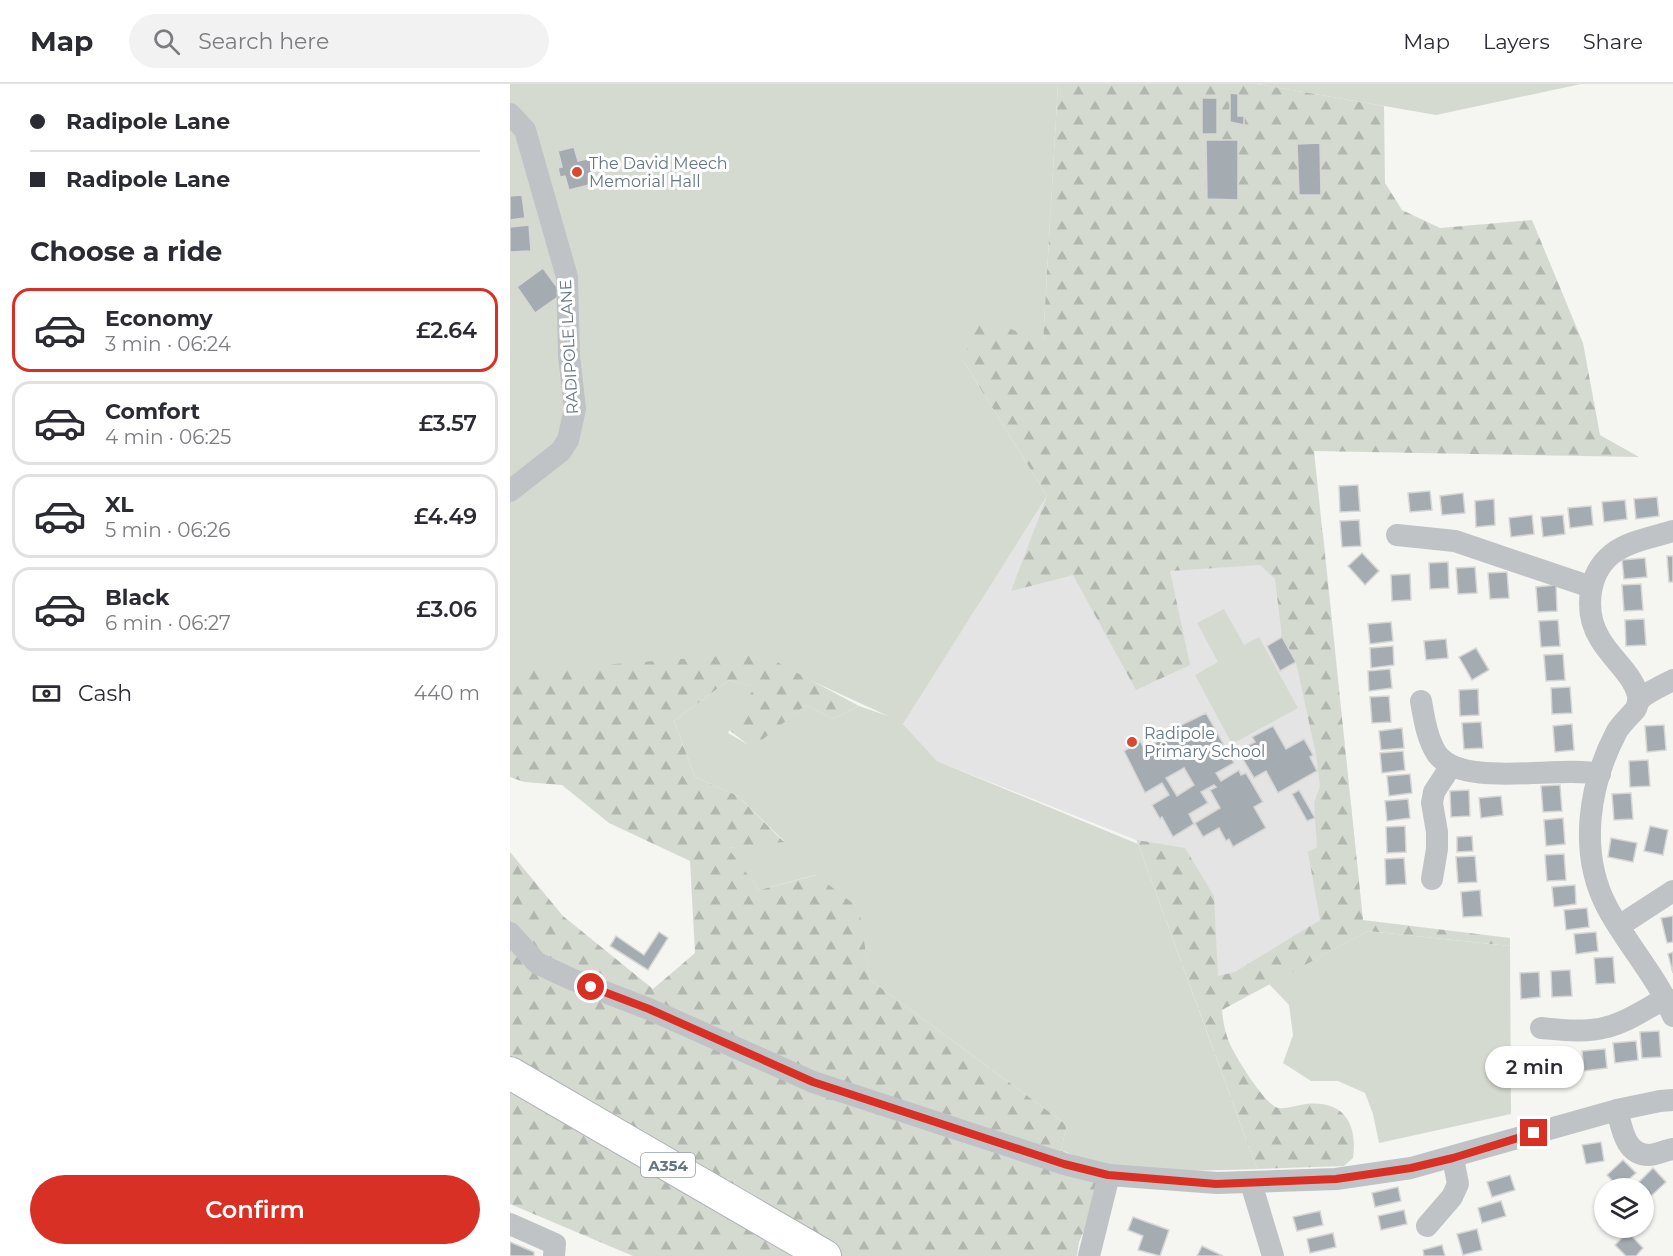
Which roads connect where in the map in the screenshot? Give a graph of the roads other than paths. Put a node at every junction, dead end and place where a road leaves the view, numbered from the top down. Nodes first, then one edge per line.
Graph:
1 (510, 114) edge
2 (510, 491) edge
3 (1673, 531) edge
4 (1397, 535) dead end
5 (1592, 587) junction
6 (1673, 680) edge
7 (1420, 700) dead end
8 (1639, 701) junction
9 (1451, 766) junction
10 (1600, 774) junction
11 (1432, 879) dead end
12 (1673, 891) edge
13 (1619, 927) junction
14 (510, 933) edge
15 (1670, 1007) edge
16 (1541, 1028) dead end
17 (510, 1073) edge
18 (1673, 1100) edge
19 (1617, 1110) junction
20 (1673, 1149) edge
21 (1453, 1158) junction
22 (1108, 1175) junction
23 (1251, 1183) junction
24 (510, 1224) edge
25 (1427, 1226) dead end
26 (554, 1256) edge
27 (825, 1256) edge
28 (1089, 1256) edge
29 (1273, 1256) edge

1 - 2 street, RADIPOLE LANE
3 - 5 street
4 - 5 street
5 - 8 street
6 - 8 street
7 - 9 street
8 - 10 street
9 - 10 street
9 - 11 street
10 - 13 street
12 - 13 street
13 - 15 street
14 - 22 street
15 - 16 street
17 - 27 highway, A354
18 - 19 street
19 - 20 street
19 - 21 street
21 - 23 street
21 - 25 street
22 - 23 street
22 - 28 street
23 - 29 street
24 - 26 street

